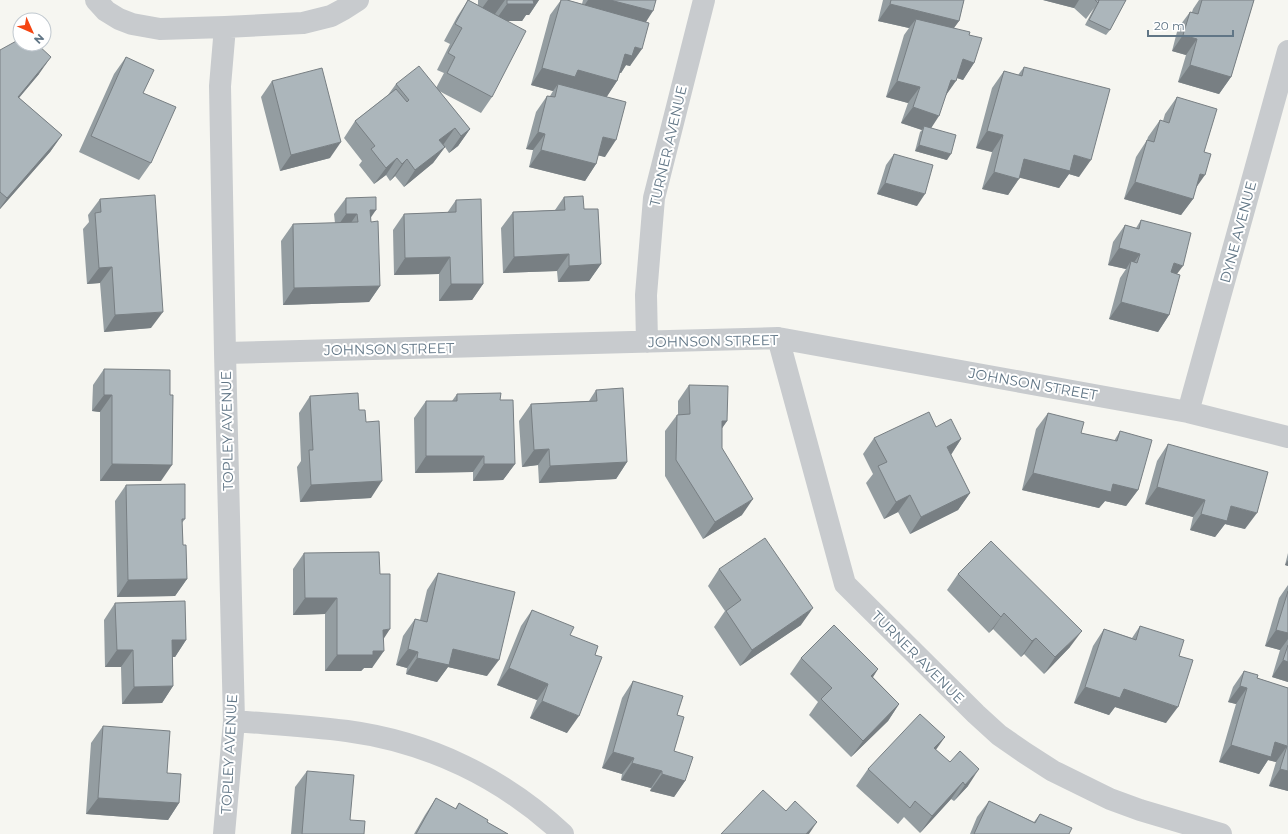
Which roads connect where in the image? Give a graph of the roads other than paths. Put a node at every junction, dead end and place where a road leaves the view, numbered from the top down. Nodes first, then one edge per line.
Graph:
1 (96, 0) edge
2 (358, 0) edge
3 (704, 0) edge
4 (226, 27) junction
5 (1288, 51) edge
6 (778, 338) junction
7 (647, 342) junction
8 (225, 353) junction
9 (1188, 412) junction
10 (1288, 437) edge
11 (234, 721) junction
12 (224, 834) edge
13 (563, 834) edge
14 (1221, 834) edge

1 - 4 street
2 - 4 street
3 - 7 street, TURNER AVENUE
4 - 8 street, TOPLEY AVENUE
5 - 9 street, DYNE AVENUE
6 - 7 street, JOHNSON STREET
6 - 9 street, JOHNSON STREET
6 - 14 street, TURNER AVENUE
7 - 8 street, JOHNSON STREET
8 - 11 street, TOPLEY AVENUE
9 - 10 street, JOHNSON STREET
11 - 12 street, TOPLEY AVENUE
11 - 13 street

